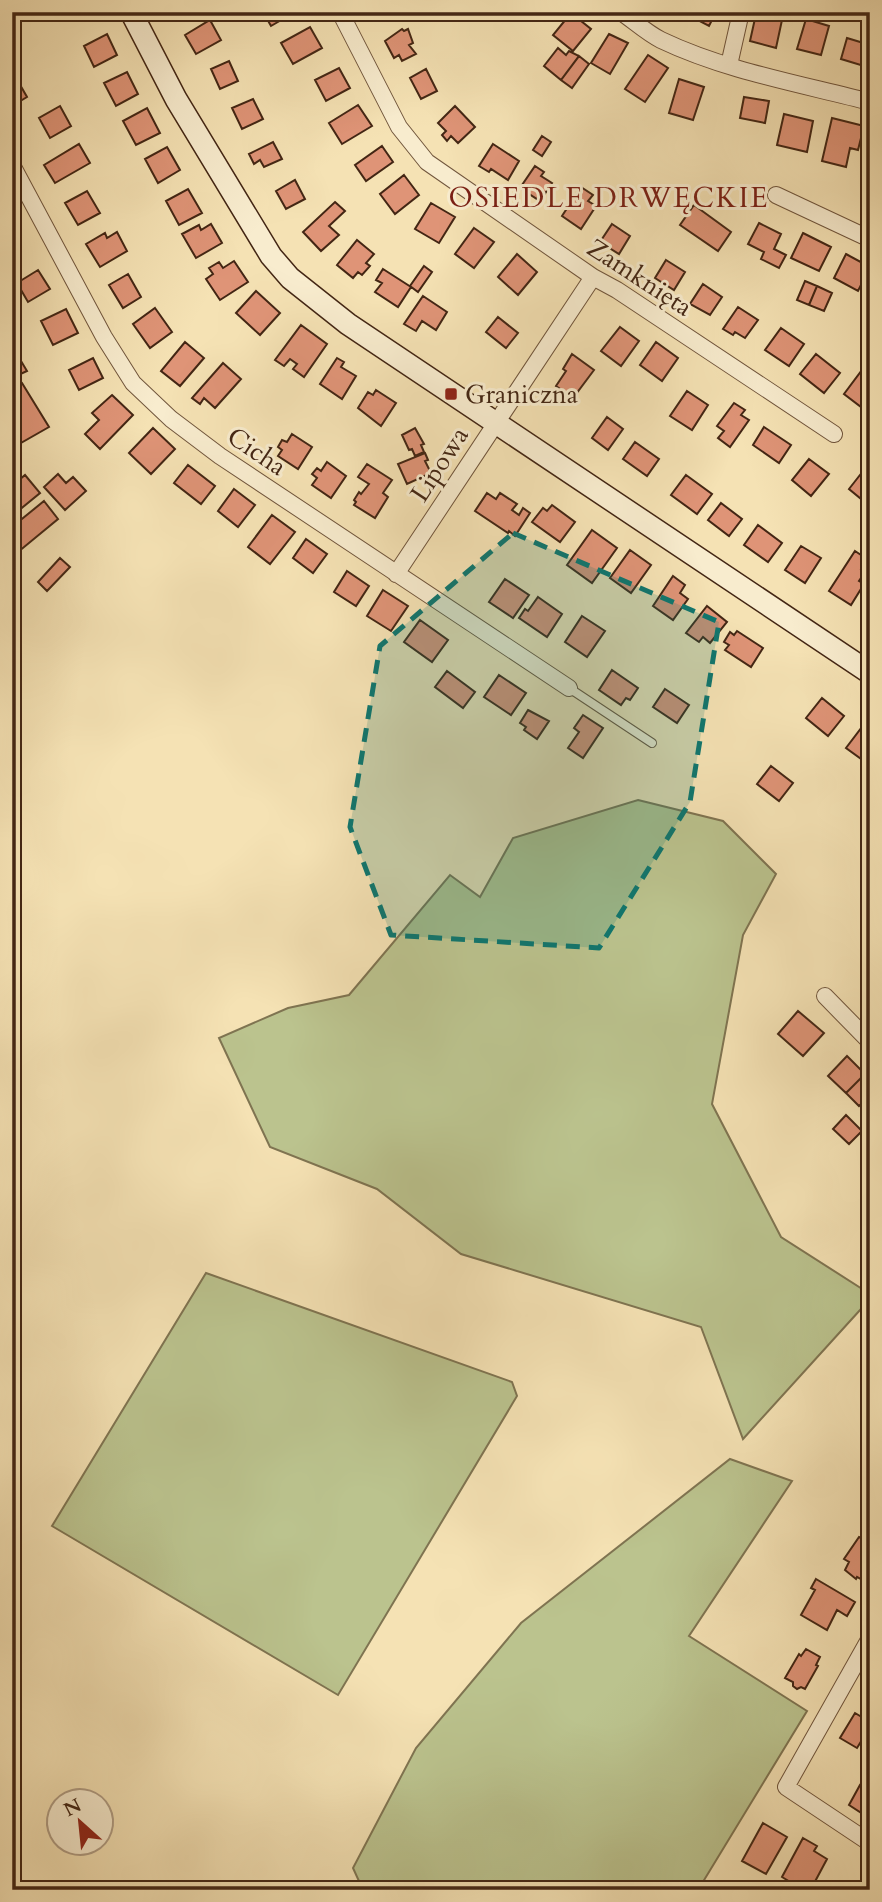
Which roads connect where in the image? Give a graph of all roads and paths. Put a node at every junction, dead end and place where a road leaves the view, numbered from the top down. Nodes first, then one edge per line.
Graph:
1 (131, 12) edge
2 (340, 12) edge
3 (621, 12) edge
4 (741, 12) edge
5 (729, 65) junction
6 (870, 102) edge
7 (12, 165) edge
8 (776, 195) dead end
9 (870, 239) edge
10 (593, 277) junction
11 (495, 423) junction
12 (834, 434) dead end
13 (396, 574) junction
14 (870, 673) edge
15 (569, 688) joint
16 (652, 743) dead end
17 (825, 996) dead end
18 (870, 1042) edge
19 (870, 1638) edge
20 (870, 1843) edge

1 - 11 street
2 - 10 street, Zamknięta
3 - 5 street
4 - 5 street
5 - 6 street
7 - 13 street, Cicha
8 - 9 street
10 - 11 street, Lipowa
10 - 12 street, Zamknięta
11 - 13 street, Lipowa
11 - 14 street
13 - 15 street, Cicha
15 - 16 lane
17 - 18 street
19 - 20 street

